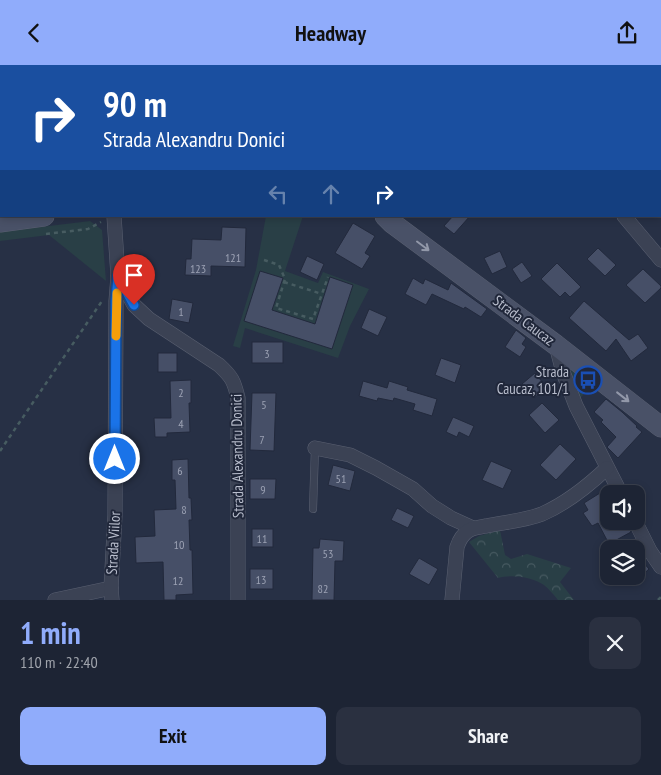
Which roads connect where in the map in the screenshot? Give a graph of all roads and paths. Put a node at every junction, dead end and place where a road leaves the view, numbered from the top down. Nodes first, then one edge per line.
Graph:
1 (386, 217) edge
2 (625, 217) edge
3 (110, 218) edge
4 (0, 222) edge
5 (44, 225) edge
6 (264, 260) dead end
7 (661, 260) edge
8 (118, 276) junction
9 (328, 277) dead end
10 (284, 282) junction
11 (322, 294) junction
12 (104, 299) dead end
13 (556, 345) junction
14 (661, 427) edge
15 (315, 448) joint
16 (0, 451) edge
17 (607, 468) junction
18 (616, 485) edge
19 (313, 509) dead end
20 (473, 529) junction
21 (640, 530) edge
22 (661, 567) edge
23 (112, 594) edge
24 (661, 597) edge
25 (55, 600) edge
26 (238, 600) edge
27 (452, 600) edge
28 (658, 600) edge

1 -> 13 street, Strada Caucaz
2 - 7 street
3 - 5 path
3 - 8 street, Strada Alexandru Donici
4 - 5 street
6 - 10 path
8 - 23 street, Strada Viilor
8 - 26 street, Strada Alexandru Donici
9 - 11 path
10 - 11 path
10 - 11 path
12 - 16 path
13 -> 14 street, Strada Caucaz
13 - 17 street
15 - 19 lane
15 - 20 street
17 - 18 street
17 - 20 street
20 - 27 street
21 - 22 street
23 - 25 street
24 - 28 path

